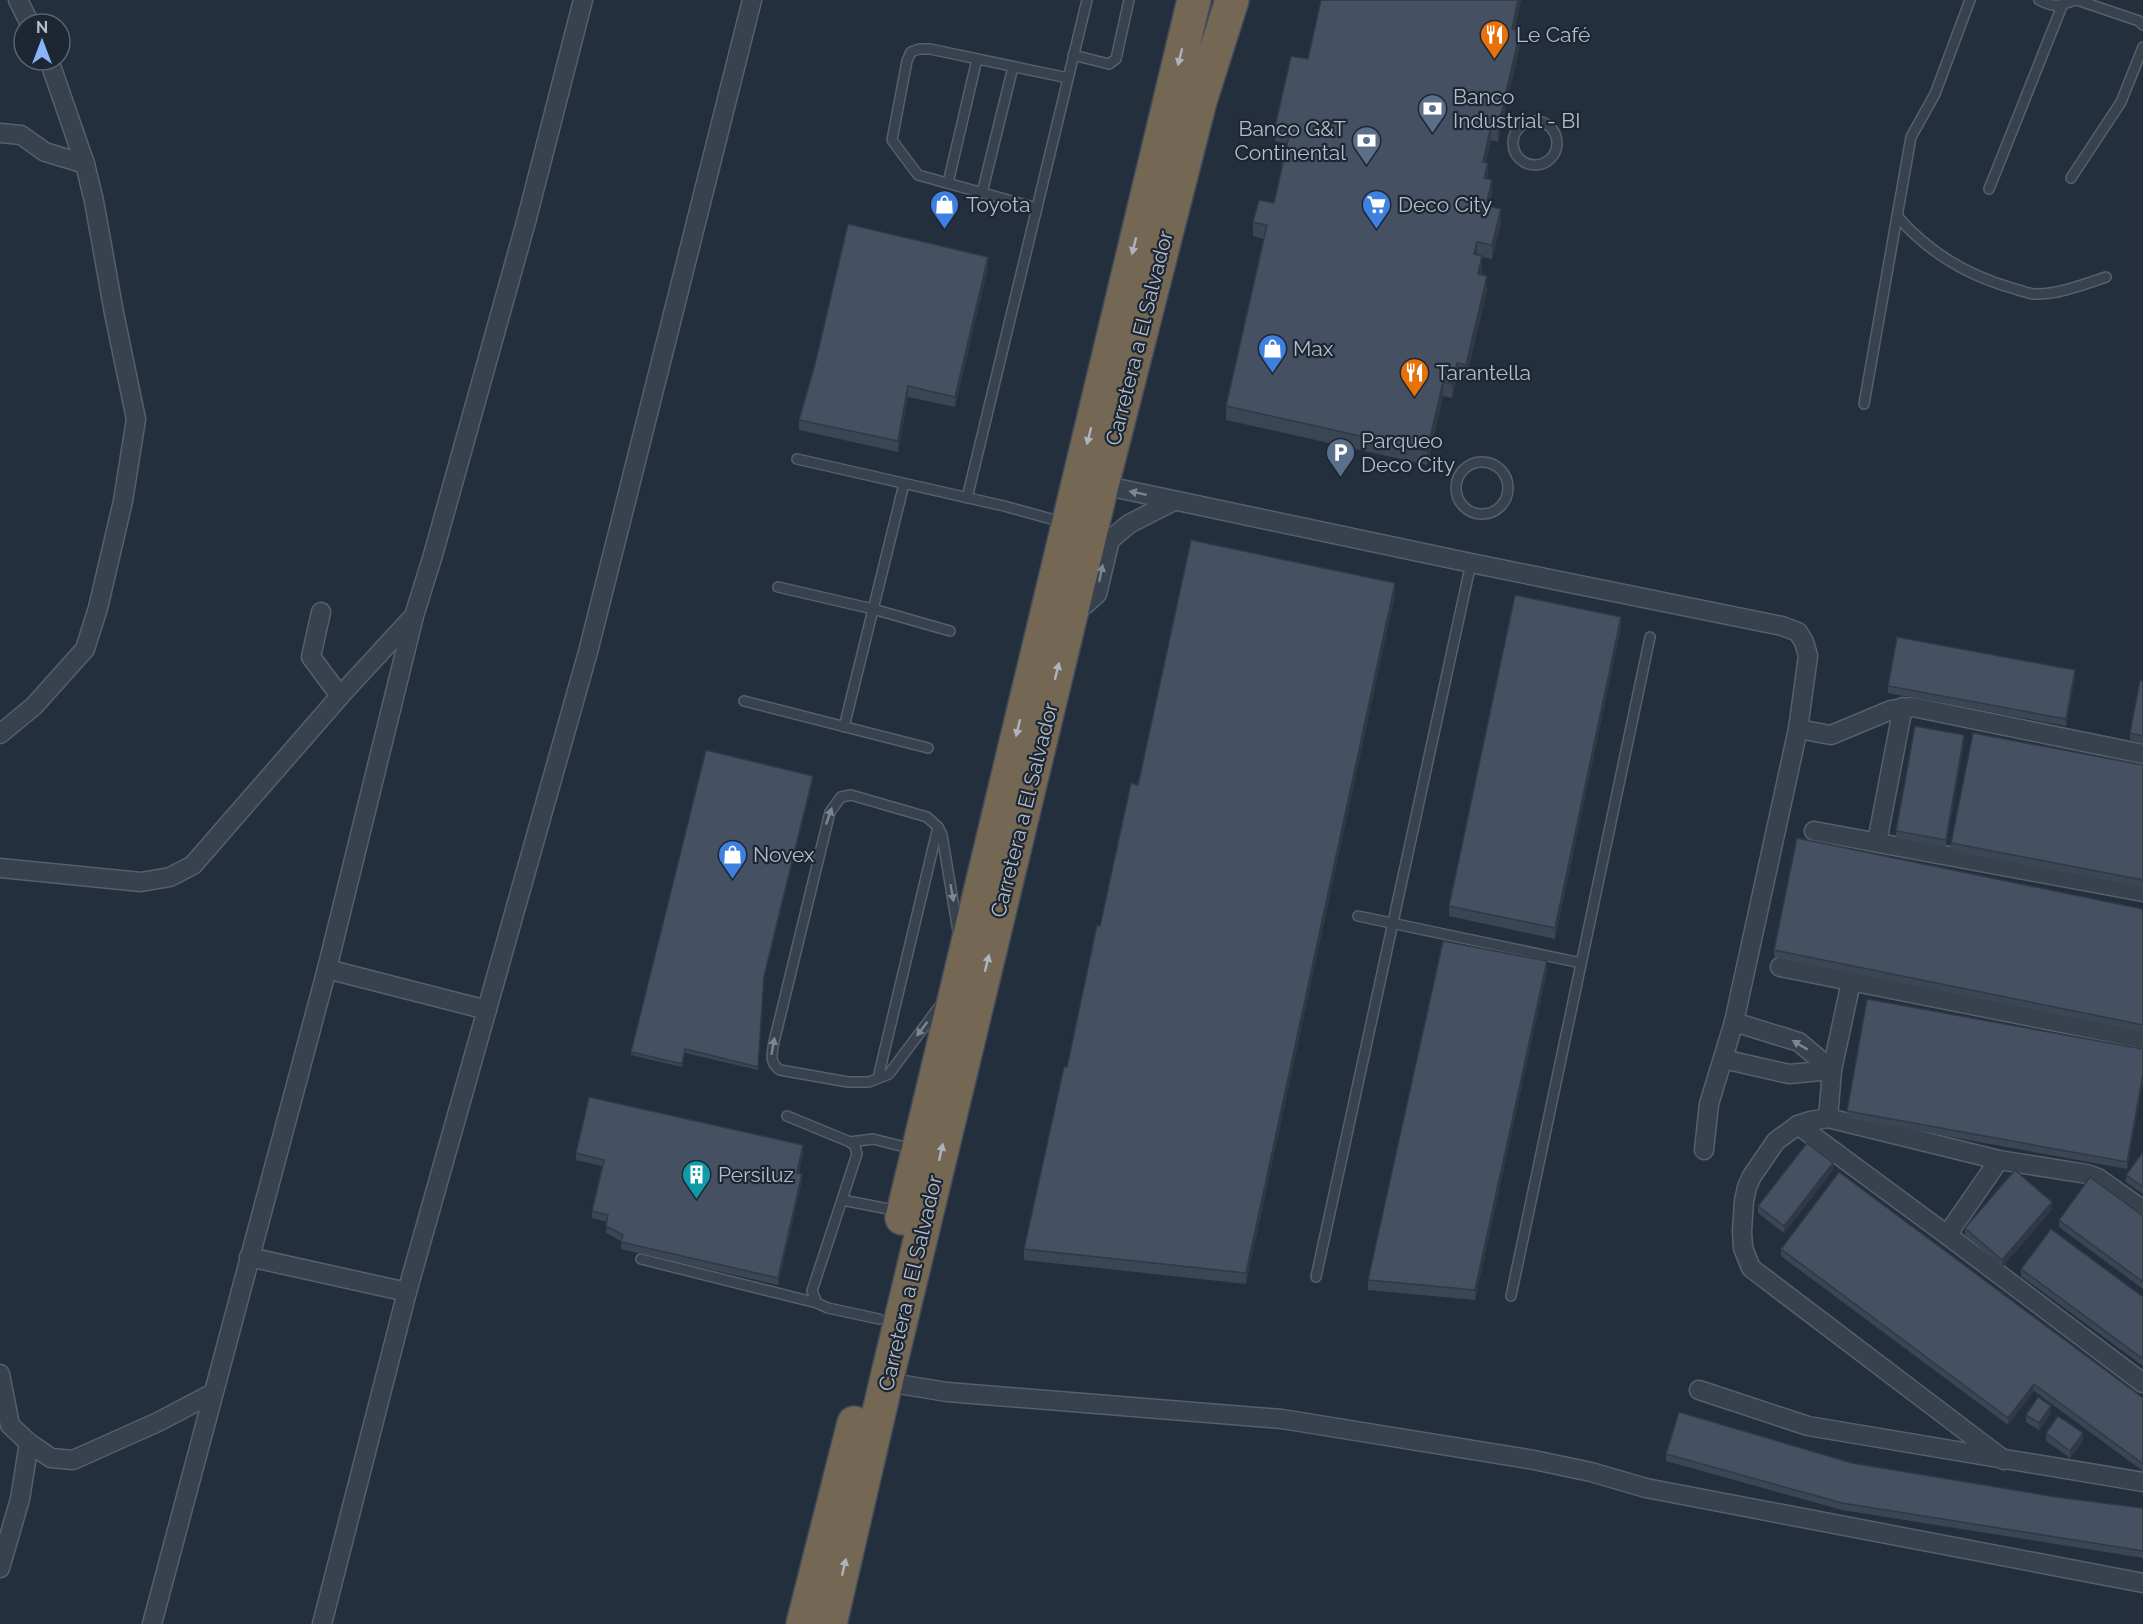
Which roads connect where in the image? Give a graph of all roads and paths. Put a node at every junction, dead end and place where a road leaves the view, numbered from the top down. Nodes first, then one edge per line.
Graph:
1 (583, 0) edge
2 (752, 0) edge
3 (1087, 0) edge
4 (1130, 0) edge
5 (1194, 0) edge
6 (1232, 0) edge
7 (1970, 0) edge
8 (2039, 0) edge
9 (2076, 0) edge
10 (2062, 6) junction
11 (2143, 25) edge
12 (2143, 47) edge
13 (1073, 55) junction
14 (977, 59) junction
15 (1013, 67) junction
16 (53, 72) edge
17 (1068, 78) junction
18 (0, 133) edge
19 (1556, 135) joint
20 (86, 164) junction
21 (2071, 178) dead end
22 (948, 183) junction
23 (1989, 189) dead end
24 (982, 193) junction
25 (1036, 208) junction
26 (1897, 216) junction
27 (2106, 277) dead end
28 (1864, 404) dead end
29 (797, 459) dead end
30 (1508, 483) joint
31 (904, 484) junction
32 (1102, 485) junction
33 (967, 498) junction
34 (1174, 501) junction
35 (1067, 524) junction
36 (1471, 563) junction
37 (778, 587) dead end
38 (873, 609) junction
39 (321, 612) dead end
40 (414, 616) junction
41 (1070, 618) junction
42 (950, 631) dead end
43 (1650, 637) dead end
44 (340, 696) junction
45 (744, 701) dead end
46 (1903, 707) junction
47 (844, 727) junction
48 (1798, 729) junction
49 (0, 734) edge
50 (928, 748) dead end
51 (2143, 754) edge
52 (938, 827) junction
53 (1814, 831) dead end
54 (1876, 842) junction
55 (0, 868) edge
56 (2143, 892) edge
57 (1358, 916) dead end
58 (1393, 923) junction
59 (1581, 963) junction
60 (1779, 967) dead end
61 (327, 969) junction
62 (960, 970) junction
63 (1851, 982) junction
64 (487, 1010) junction
65 (1734, 1022) junction
66 (2143, 1039) edge
67 (1723, 1059) junction
68 (1833, 1071) junction
69 (878, 1078) junction
70 (787, 1116) dead end
71 (1828, 1118) junction
72 (1798, 1125) junction
73 (850, 1142) junction
74 (918, 1150) junction
75 (1704, 1150) dead end
76 (1999, 1160) junction
77 (842, 1200) junction
78 (2143, 1210) edge
79 (904, 1211) junction
80 (1947, 1235) junction
81 (249, 1257) junction
82 (641, 1259) dead end
83 (1316, 1276) dead end
84 (407, 1292) junction
85 (1511, 1296) dead end
86 (817, 1303) junction
87 (879, 1319) junction
88 (0, 1374) edge
89 (886, 1382) junction
90 (2143, 1383) edge
91 (1699, 1390) dead end
92 (213, 1393) junction
93 (29, 1443) junction
94 (2004, 1460) junction
95 (2143, 1482) edge
96 (0, 1568) edge
97 (2143, 1582) edge
98 (152, 1624) edge
99 (322, 1624) edge
100 (803, 1624) edge
101 (830, 1624) edge

1 - 40 street
2 - 64 street
3 - 13 lane
4 - 13 lane
5 -> 35 highway, Carretera a El Salvador
6 - 32 highway, Carretera a El Salvador
7 - 26 lane
8 - 10 lane
9 - 10 lane
9 - 11 lane
10 - 23 lane
12 - 21 lane
13 - 17 lane
14 - 15 lane
14 - 22 lane
14 - 22 lane
15 - 17 lane
15 - 24 lane
16 - 20 street
17 - 25 lane
18 - 20 street
19 - 19 lane
20 - 49 street
22 - 24 lane
24 - 25 lane
25 - 33 lane
26 - 27 lane
26 - 28 lane
29 - 31 lane
30 - 30 lane
31 - 33 lane
31 - 38 lane
34 -> 32 street
32 - 41 highway, Carretera a El Salvador
33 - 35 lane
34 - 36 street
41 -> 34 street
35 -> 62 highway, Carretera a El Salvador
36 - 48 street
36 - 58 lane
37 - 38 lane
38 - 42 lane
38 - 47 lane
39 - 44 street
40 - 44 street
40 - 61 street
89 -> 41 highway, Carretera a El Salvador
43 - 59 lane
44 - 55 street
45 - 47 lane
46 - 48 street
46 - 51 street
46 - 54 street
47 - 50 lane
48 - 65 street
52 -> 62 lane
52 - 69 lane
69 -> 52 lane
53 - 54 street
54 - 56 street
57 - 58 lane
58 - 59 lane
58 - 83 lane
59 - 85 lane
60 - 63 street
61 - 64 street
61 - 81 street
62 -> 69 lane
62 - 74 highway, Carretera a El Salvador
63 - 66 street
63 - 68 street
64 - 84 street
65 - 67 street
68 -> 65 street
67 - 68 street
67 - 75 street
68 - 71 street
70 - 73 lane
71 - 72 street
71 - 76 street
72 - 80 street
72 - 94 street
73 - 74 lane
73 - 77 lane
74 - 79 highway, Carretera a El Salvador
76 - 78 street
76 - 80 street
77 - 79 lane
77 - 86 lane
79 - 87 highway, Carretera a El Salvador
80 - 90 street
81 - 84 street
81 - 92 street
82 - 86 lane
84 - 99 street
86 - 87 lane
87 - 100 highway, Carretera a El Salvador
88 - 93 street
89 - 97 street
101 -> 89 highway, Carretera a El Salvador
91 - 94 street
92 - 93 street
92 - 98 street
93 - 96 street
94 - 95 street

